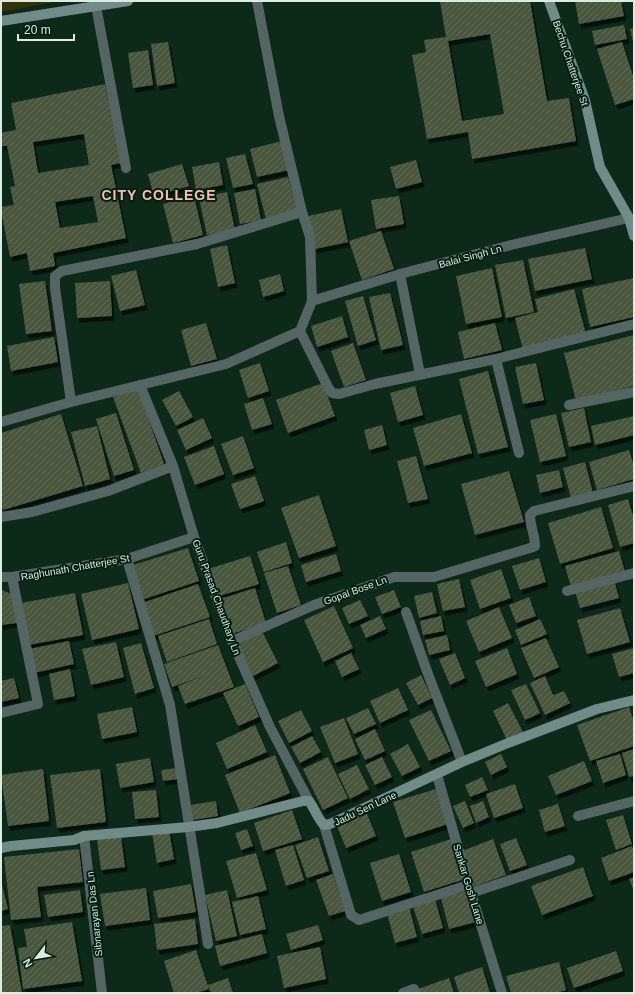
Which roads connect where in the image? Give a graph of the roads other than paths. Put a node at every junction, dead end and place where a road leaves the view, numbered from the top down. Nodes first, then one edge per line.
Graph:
1 (128, 1) edge
2 (256, 1) edge
3 (549, 1) edge
4 (96, 6) junction
5 (1, 21) edge
6 (126, 168) dead end
7 (302, 212) junction
8 (629, 218) junction
9 (633, 231) edge
10 (400, 274) junction
11 (312, 301) junction
12 (634, 324) edge
13 (300, 331) junction
14 (496, 359) junction
15 (420, 374) junction
16 (140, 386) junction
17 (634, 392) edge
18 (71, 402) junction
19 (569, 405) dead end
20 (1, 422) edge
21 (519, 453) dead end
22 (173, 466) junction
23 (634, 486) edge
24 (1, 517) edge
25 (194, 537) junction
26 (127, 559) junction
27 (634, 574) edge
28 (1, 577) edge
29 (12, 577) junction
30 (566, 591) dead end
31 (406, 612) dead end
32 (232, 641) junction
33 (634, 700) edge
34 (1, 713) edge
35 (462, 762) junction
36 (437, 775) junction
37 (309, 801) junction
38 (634, 802) edge
39 (578, 816) dead end
40 (324, 825) junction
41 (188, 827) junction
42 (84, 836) junction
43 (1, 848) edge
44 (570, 860) dead end
45 (470, 889) junction
46 (208, 944) dead end
47 (102, 993) edge
48 (402, 993) edge
49 (416, 993) edge
50 (502, 993) edge

1 - 4 street
2 - 7 street
3 - 8 street, Bechu Chatterjee St
4 - 5 street
4 - 6 street
7 - 11 street
7 - 18 street
8 - 9 street, Bechu Chatterjee St
8 - 10 street, Balai Singh Ln
10 - 11 street, Balai Singh Ln
10 - 15 street
11 - 13 street
12 - 14 street
13 - 15 street
13 - 16 street
14 - 15 street
14 - 21 street
16 - 18 street
16 - 22 street, Guru Prasad Chaudhary Ln
17 - 19 street
18 - 20 street
22 - 24 street
22 - 25 street, Guru Prasad Chaudhary Ln
23 - 32 street, Gopal Bose Ln
25 - 26 street, Raghunath Chatterjee St
25 - 32 street, Guru Prasad Chaudhary Ln
26 - 29 street, Raghunath Chatterjee St
26 - 41 street
27 - 30 street
28 - 29 street, Raghunath Chatterjee St
29 - 34 street
31 - 35 street
32 - 37 street, Guru Prasad Chaudhary Ln
33 - 35 street, Jadu Sen Lane
35 - 36 street, Jadu Sen Lane
36 - 40 street, Jadu Sen Lane
36 - 45 street, Sankar Gosh Lane
37 - 40 street, Jadu Sen Lane
37 - 41 street
38 - 39 street
40 - 45 street
41 - 42 street
41 - 46 street
42 - 43 street
42 - 47 street, Sibnarayan Das Ln
44 - 45 street
45 - 50 street, Sankar Gosh Lane
48 - 49 street

